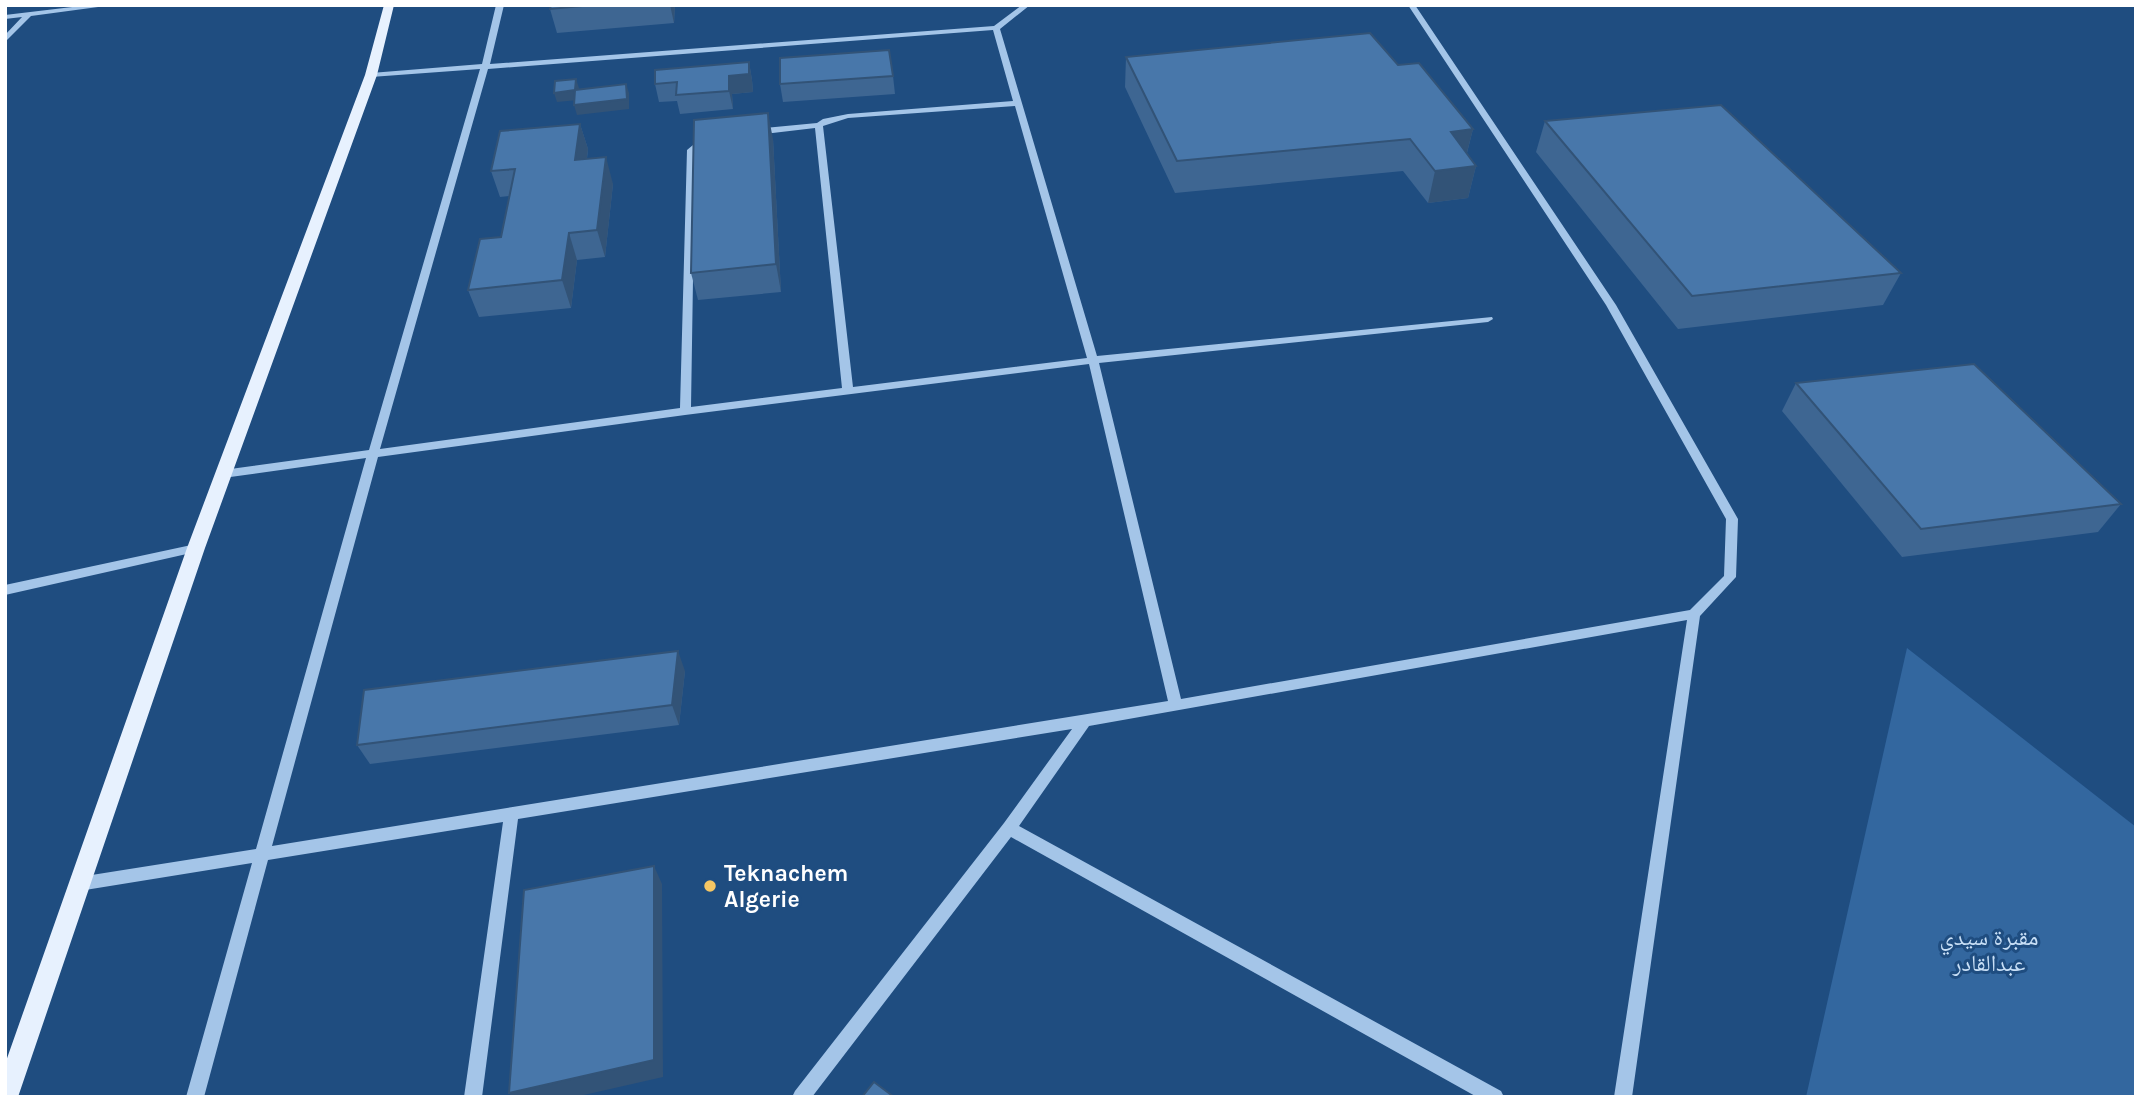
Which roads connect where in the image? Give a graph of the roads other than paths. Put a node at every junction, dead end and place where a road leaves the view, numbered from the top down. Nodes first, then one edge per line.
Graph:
1 (110, 5) edge
2 (389, 5) edge
3 (500, 5) edge
4 (1040, 5) edge
5 (1411, 5) edge
6 (1028, 6) edge
7 (29, 14) junction
8 (5, 17) edge
9 (996, 28) junction
10 (5, 40) edge
11 (485, 67) junction
12 (371, 75) junction
13 (1017, 103) junction
14 (819, 125) junction
15 (740, 133) edge
16 (713, 136) edge
17 (1488, 319) dead end
18 (1093, 360) junction
19 (848, 392) junction
20 (685, 411) junction
21 (373, 455) junction
22 (223, 474) junction
23 (196, 548) junction
24 (5, 590) edge
25 (1694, 614) junction
26 (1176, 704) junction
27 (1085, 721) junction
28 (512, 812) junction
29 (1009, 828) junction
30 (260, 854) junction
31 (79, 884) junction
32 (6, 1097) edge
33 (195, 1097) edge
34 (472, 1097) edge
35 (801, 1097) edge
36 (1495, 1097) edge
37 (1623, 1097) edge

1 - 7 street
2 - 12 main road
3 - 11 street
4 - 6 street
5 - 25 street
6 - 9 lane
7 - 8 street
7 - 10 street
9 - 11 lane
9 - 13 lane
11 - 12 lane
11 - 21 street
12 - 22 main road
13 - 14 street
13 - 18 lane
14 - 15 street
14 - 19 street
16 - 20 street
17 - 18 street
18 - 19 street
18 - 26 lane
19 - 20 street
20 - 21 street
21 - 22 street
21 - 30 street
22 - 23 main road
23 - 24 street
23 - 31 main road
25 - 26 street
25 - 37 street
26 - 27 street
27 - 28 street
27 - 29 street
28 - 30 street
28 - 34 street
29 - 35 street
29 - 36 lane
30 - 31 street
30 - 33 street
31 - 32 main road

